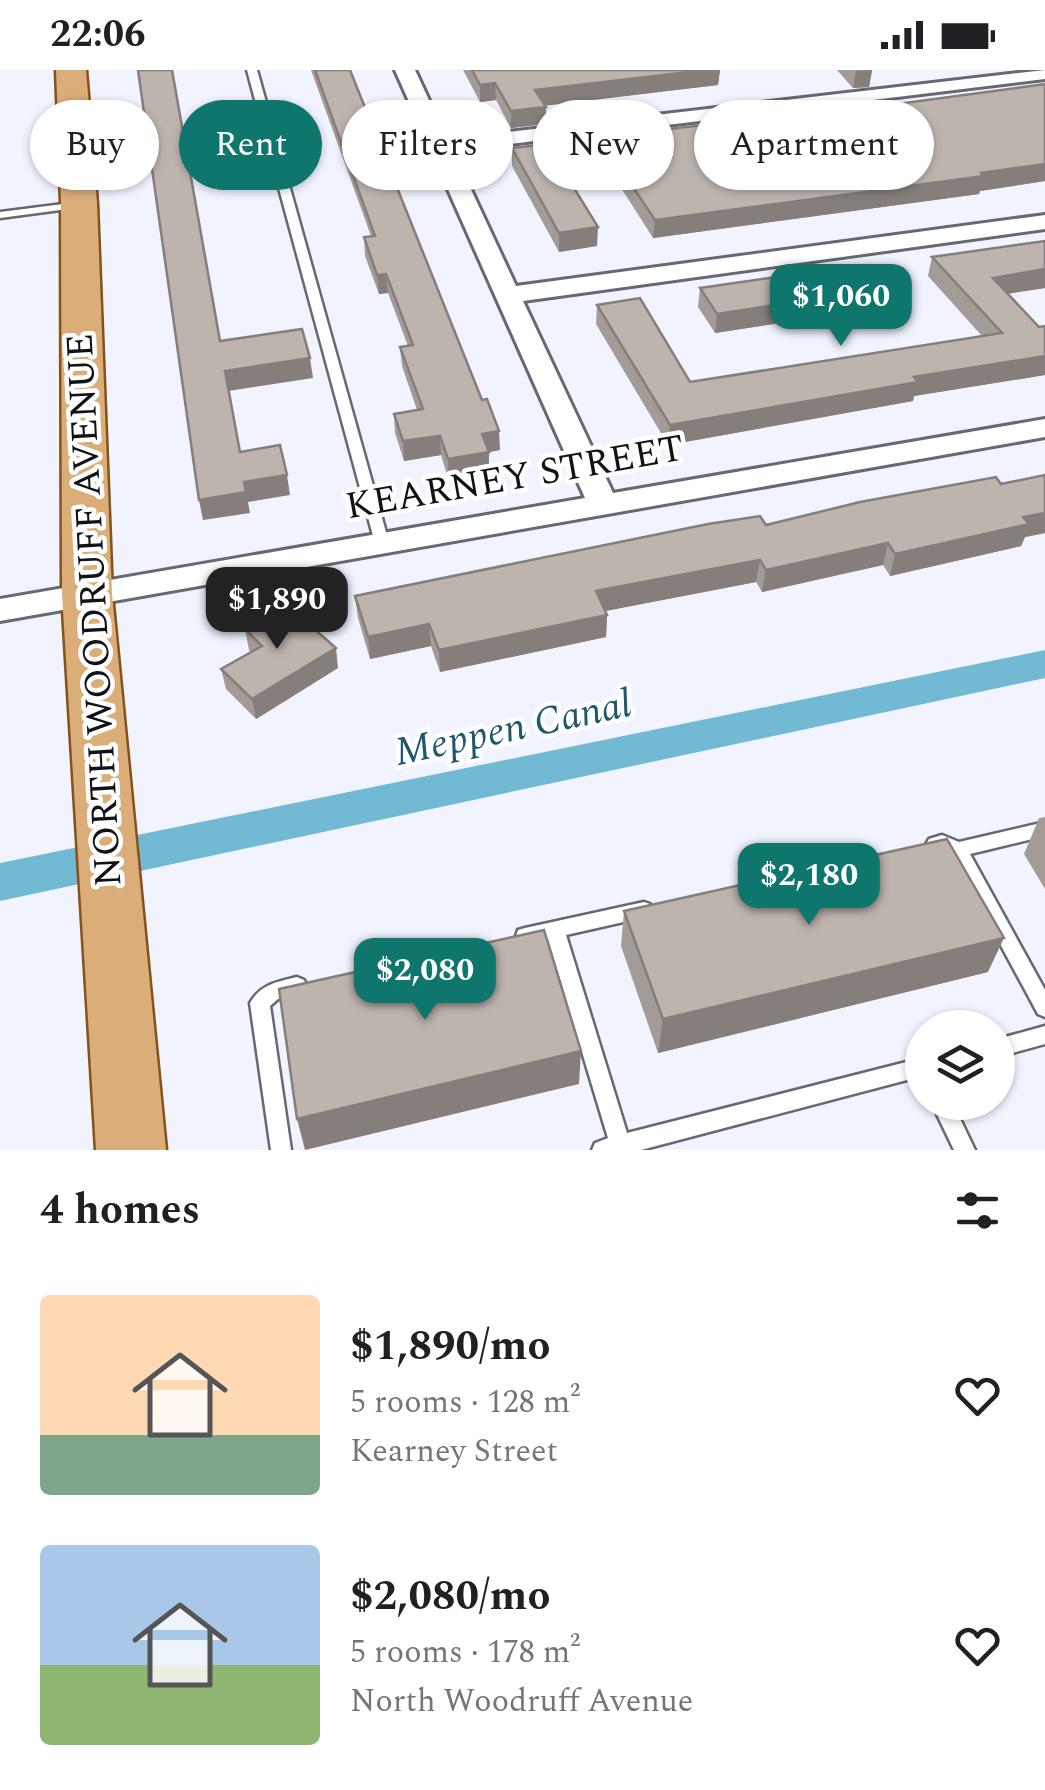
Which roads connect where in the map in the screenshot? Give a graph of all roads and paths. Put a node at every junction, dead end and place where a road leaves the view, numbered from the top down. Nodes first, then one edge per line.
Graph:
1 (71, 70) edge
2 (252, 70) edge
3 (405, 70) edge
4 (1045, 73) edge
5 (419, 100) edge
6 (513, 137) edge
7 (460, 190) edge
8 (79, 205) junction
9 (0, 215) edge
10 (1045, 222) edge
11 (508, 296) junction
12 (1045, 428) edge
13 (602, 502) junction
14 (382, 542) junction
15 (88, 594) junction
16 (0, 610) edge
17 (1045, 829) edge
18 (923, 847) edge
19 (958, 850) junction
20 (671, 904) edge
21 (556, 930) junction
22 (499, 942) edge
23 (311, 983) edge
24 (1045, 1008) edge
25 (1045, 1035) edge
26 (1015, 1043) edge
27 (905, 1071) edge
28 (950, 1120) edge
29 (615, 1148) edge
30 (131, 1150) edge
31 (281, 1150) edge
32 (966, 1150) edge

1 - 8 main road, NORTH WOODRUFF AVENUE
2 - 14 lane
3 - 5 street
4 - 6 street
7 - 11 street
8 - 9 lane
8 - 15 main road, NORTH WOODRUFF AVENUE
10 - 11 street
11 - 13 street
12 - 13 street, KEARNEY STREET
13 - 14 street, KEARNEY STREET
14 - 15 street, KEARNEY STREET
15 - 16 street, KEARNEY STREET
15 - 30 main road, NORTH WOODRUFF AVENUE
17 - 19 lane
18 - 19 lane
19 - 24 lane
20 - 21 lane
21 - 22 lane
21 - 29 lane
23 - 31 lane
25 - 26 lane
27 - 29 lane
28 - 32 lane

